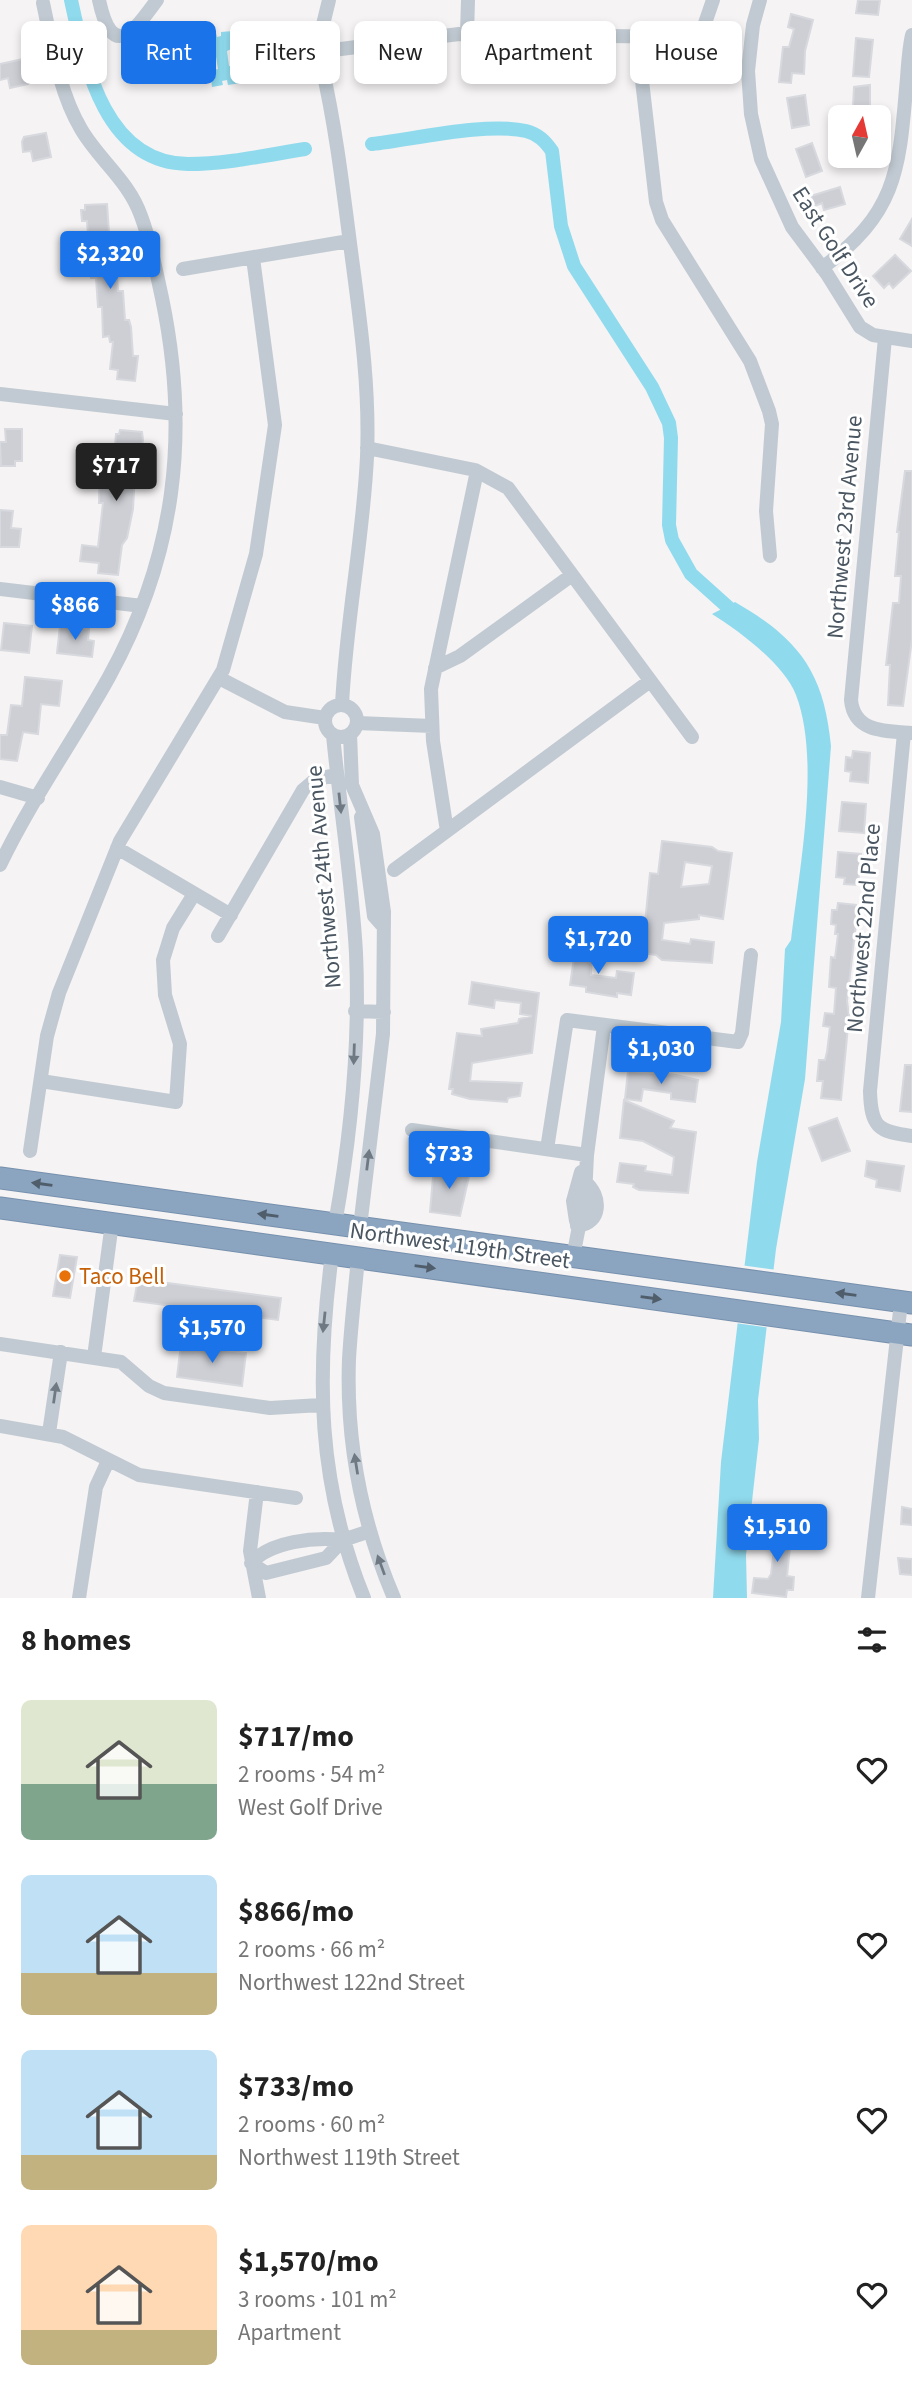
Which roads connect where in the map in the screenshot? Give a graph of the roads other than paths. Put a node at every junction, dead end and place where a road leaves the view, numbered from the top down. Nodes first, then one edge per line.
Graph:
1 (99, 0) edge
2 (158, 0) edge
3 (329, 0) edge
4 (468, 0) edge
5 (713, 0) edge
6 (760, 0) edge
7 (43, 3) dead end
8 (324, 21) edge
9 (467, 21) edge
10 (708, 21) edge
11 (461, 35) edge
12 (912, 35) edge
13 (340, 49) edge
14 (326, 84) edge
15 (643, 84) edge
16 (349, 241) junction
17 (253, 258) junction
18 (822, 268) junction
19 (183, 269) dead end
20 (885, 338) junction
21 (912, 341) edge
22 (0, 394) edge
23 (176, 414) junction
24 (367, 448) junction
25 (477, 471) junction
26 (770, 556) dead end
27 (572, 575) junction
28 (0, 589) edge
29 (142, 606) junction
30 (435, 668) junction
31 (219, 677) junction
32 (650, 681) junction
33 (342, 705) junction
34 (325, 718) junction
35 (432, 726) junction
36 (354, 728) junction
37 (908, 733) edge
38 (333, 735) junction
39 (692, 737) dead end
40 (337, 775) junction
41 (0, 787) edge
42 (38, 799) junction
43 (361, 811) junction
44 (447, 831) junction
45 (364, 841) junction
46 (344, 843) junction
47 (117, 848) junction
48 (0, 865) edge
49 (394, 870) dead end
50 (194, 894) junction
51 (230, 915) junction
52 (381, 924) junction
53 (218, 936) dead end
54 (751, 955) dead end
55 (355, 1011) junction
56 (384, 1012) junction
57 (604, 1026) junction
58 (41, 1082) junction
59 (412, 1130) dead end
60 (912, 1136) edge
61 (547, 1149) junction
62 (30, 1151) dead end
63 (587, 1155) junction
64 (0, 1178) edge
65 (0, 1208) edge
66 (112, 1223) junction
67 (335, 1224) junction
68 (577, 1226) junction
69 (360, 1227) junction
70 (332, 1254) junction
71 (573, 1257) junction
72 (358, 1258) junction
73 (907, 1303) edge
74 (905, 1334) edge
75 (0, 1345) edge
76 (61, 1352) junction
77 (94, 1357) junction
78 (321, 1405) junction
79 (0, 1426) edge
80 (49, 1433) junction
81 (107, 1461) junction
82 (257, 1492) junction
83 (296, 1498) dead end
84 (370, 1531) junction
85 (343, 1541) junction
86 (274, 1549) junction
87 (251, 1563) junction
88 (281, 1569) junction
89 (79, 1598) edge
90 (259, 1598) edge
91 (364, 1598) edge
92 (394, 1598) edge
93 (868, 1598) edge

1 - 2 street
3 - 8 street
4 - 9 street
5 - 10 street
6 - 18 street, East Golf Drive
7 - 23 street
11 - 13 street
12 - 18 street
14 - 16 street
15 - 26 street
16 - 17 street
16 - 24 street
17 - 19 street
17 - 31 street
18 - 20 street, East Golf Drive
20 - 21 street
20 - 37 street, Northwest 23rd Avenue
22 - 23 street
23 - 29 street
24 - 25 street
24 - 33 street
25 - 27 street
25 - 30 street
27 - 30 street
27 - 32 street
28 - 29 street
29 - 42 street
30 - 35 street
31 - 34 street
31 - 47 street
32 - 39 street
32 - 44 street
33 - 34 street
33 - 36 street
34 - 38 street
35 - 36 street
35 - 44 street
36 - 38 street
36 - 43 street, Northwest 24th Avenue
37 - 60 street, Northwest 22nd Place
38 - 40 street, Northwest 24th Avenue
40 -> 46 street, Northwest 24th Avenue
40 - 51 street
41 - 42 street
42 - 48 street
43 - 45 street, Northwest 24th Avenue
43 - 52 street, Northwest 24th Avenue
44 - 49 street
45 - 46 street
45 - 52 street, Northwest 24th Avenue
46 - 55 street, Northwest 24th Avenue
47 - 50 street
47 - 58 street
50 - 51 street
50 - 58 street
51 - 53 street
52 - 56 street, Northwest 24th Avenue
54 - 57 street
55 - 56 street
55 -> 67 street, Northwest 24th Avenue
69 -> 56 street, Northwest 24th Avenue
57 - 61 street
57 - 63 street
58 - 62 street
59 - 61 street
61 - 63 street
63 - 68 street
63 - 68 street
67 -> 64 highway, Northwest 119th Street
65 - 66 highway, Northwest 119th Street
66 - 70 highway, Northwest 119th Street
66 - 77 street
67 - 69 highway, Northwest 119th Street
67 - 70 highway
68 - 71 street
69 - 71 highway, Northwest 119th Street
69 - 72 highway
70 - 72 highway, Northwest 119th Street
70 -> 78 street
73 -> 71 highway, Northwest 119th Street
72 -> 74 highway, Northwest 119th Street
84 -> 72 street
73 - 74 street
74 - 93 street
75 - 76 street
76 - 77 street
80 -> 76 street
77 - 78 street
78 - 85 street
79 - 80 street
80 - 81 street
81 - 82 street
81 - 89 street
82 - 83 street
82 - 87 street
84 - 85 street
92 -> 84 street
85 - 86 street
85 - 88 street
85 - 91 street
86 - 87 street
86 - 88 street
87 - 88 street
87 - 90 street

